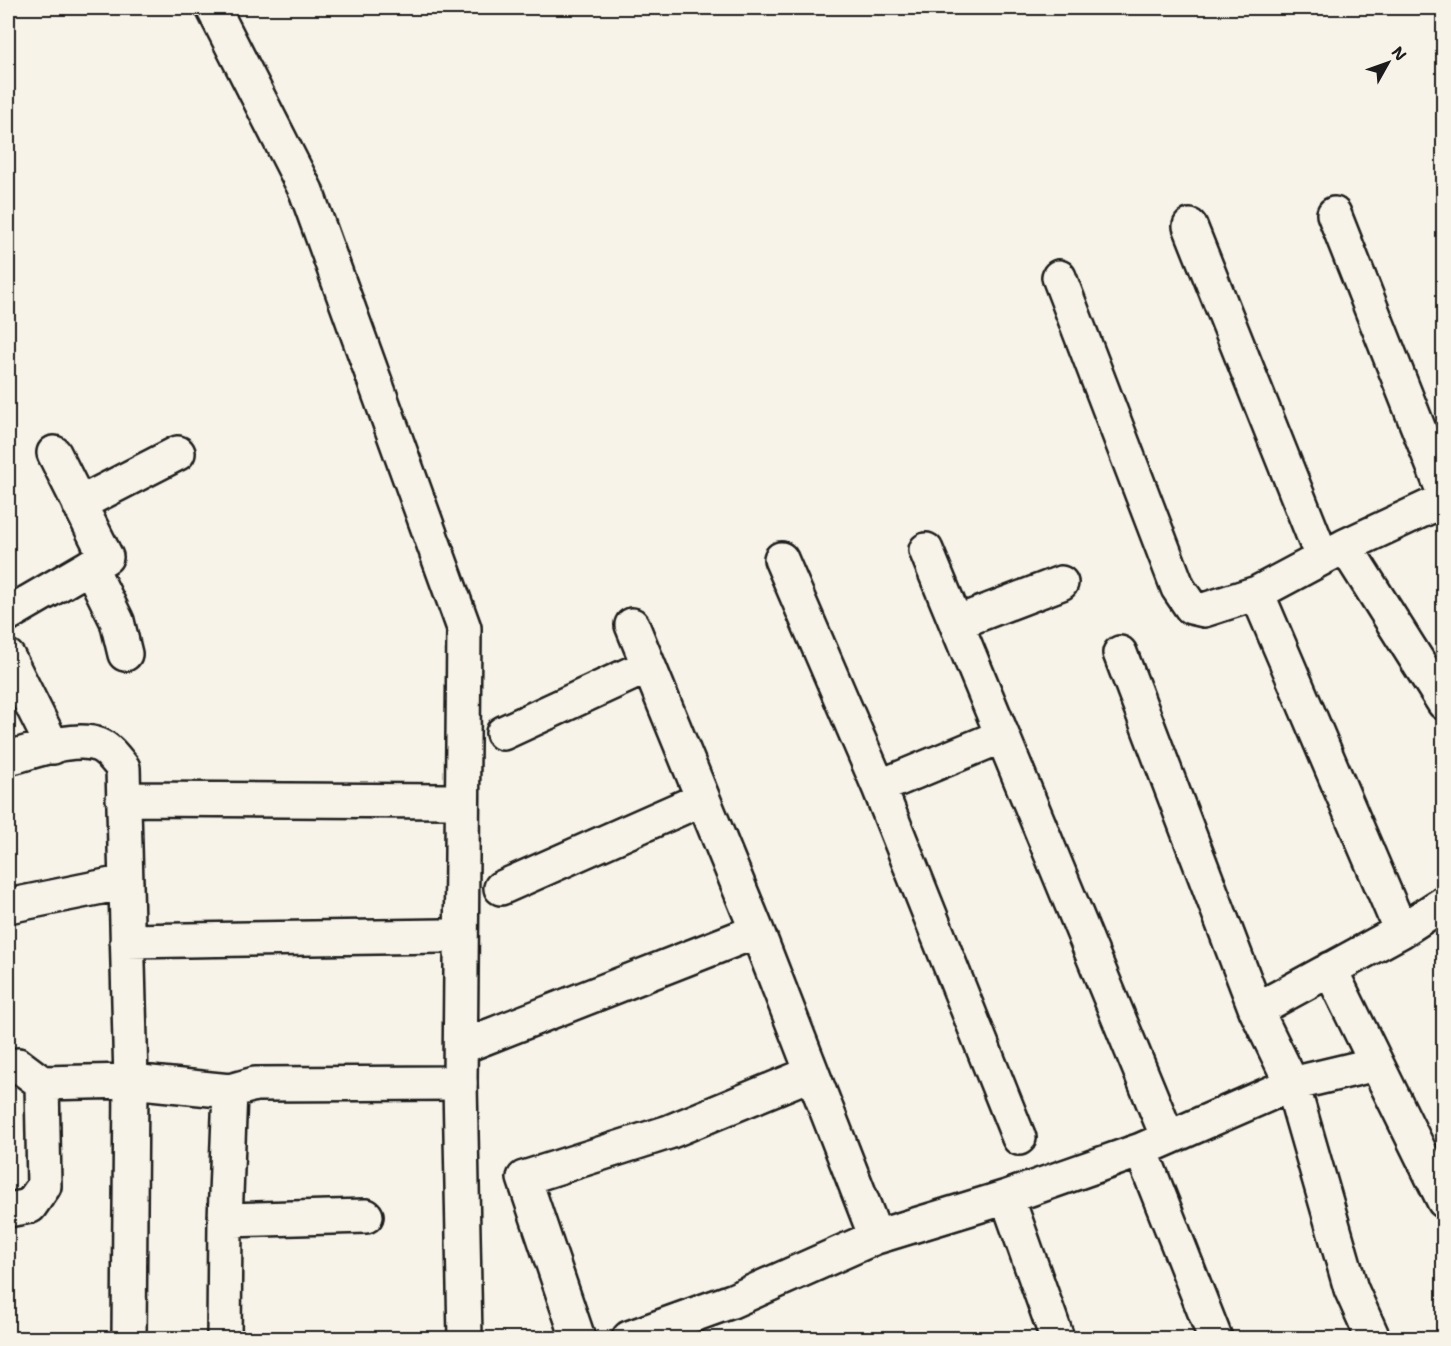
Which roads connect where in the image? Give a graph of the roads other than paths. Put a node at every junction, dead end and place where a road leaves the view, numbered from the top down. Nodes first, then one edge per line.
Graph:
1 (213, 8) edge
2 (1334, 214) dead end
3 (1190, 226) dead end
4 (1059, 277) dead end
5 (54, 453) dead end
6 (178, 453) dead end
7 (1443, 493) edge
8 (1443, 500) edge
9 (79, 504) junction
10 (926, 550) dead end
11 (1333, 551) junction
12 (781, 559) dead end
13 (90, 566) junction
14 (1061, 583) dead end
15 (1257, 593) junction
16 (8, 614) edge
17 (956, 623) junction
18 (632, 624) dead end
19 (1120, 653) dead end
20 (125, 654) dead end
21 (8, 657) edge
22 (648, 666) junction
23 (1443, 703) edge
24 (503, 733) dead end
25 (1002, 736) junction
26 (53, 747) junction
27 (8, 758) edge
28 (879, 787) junction
29 (123, 799) junction
30 (702, 799) junction
31 (448, 801) dead end
32 (126, 882) junction
33 (501, 888) dead end
34 (8, 906) edge
35 (1441, 911) edge
36 (757, 930) junction
37 (1401, 931) junction
38 (443, 936) dead end
39 (127, 941) junction
40 (1330, 969) junction
41 (1256, 1010) junction
42 (460, 1047) junction
43 (1376, 1064) junction
44 (8, 1067) edge
45 (812, 1073) junction
46 (131, 1082) junction
47 (42, 1083) junction
48 (460, 1083) junction
49 (1292, 1084) junction
50 (230, 1091) junction
51 (1019, 1138) dead end
52 (1155, 1144) junction
53 (1006, 1197) junction
54 (1443, 1201) edge
55 (8, 1210) edge
56 (366, 1216) dead end
57 (225, 1220) junction
58 (876, 1237) junction
59 (1053, 1337) edge
60 (129, 1338) edge
61 (224, 1338) edge
62 (465, 1338) edge
63 (578, 1338) edge
64 (629, 1338) edge
65 (1215, 1338) edge
66 (1373, 1338) edge

1 - 42 street
2 - 7 street
3 - 11 street
4 - 15 street
5 - 9 street
6 - 9 street
8 - 11 street
9 - 13 street
10 - 17 street
11 - 15 street
11 - 23 street
12 - 28 street
13 - 16 street
13 - 20 street
14 - 17 street
15 - 37 street
17 - 25 street
18 - 22 street
19 - 41 street
21 - 26 street
22 - 24 street
22 - 30 street
25 - 28 street
25 - 52 street
26 - 27 street
26 - 29 street
28 - 51 street
29 - 31 street
29 - 32 street
30 - 33 street
30 - 36 street
32 - 34 street
32 - 39 street
35 - 37 street
36 - 42 street
36 - 45 street
37 - 40 street
38 - 39 street
39 - 46 street
40 - 41 street
40 - 43 street
41 - 49 street
42 - 48 street
43 - 49 street
43 - 54 street
44 - 47 street
45 - 58 street
45 - 63 street
46 - 47 street
46 - 50 street
46 - 60 street
47 - 55 street
48 - 50 street
48 - 62 street
49 - 52 street
49 - 66 street
50 - 57 street
52 - 53 street
52 - 65 street
53 - 58 street
53 - 59 street
56 - 57 street
57 - 61 street
58 - 64 street

